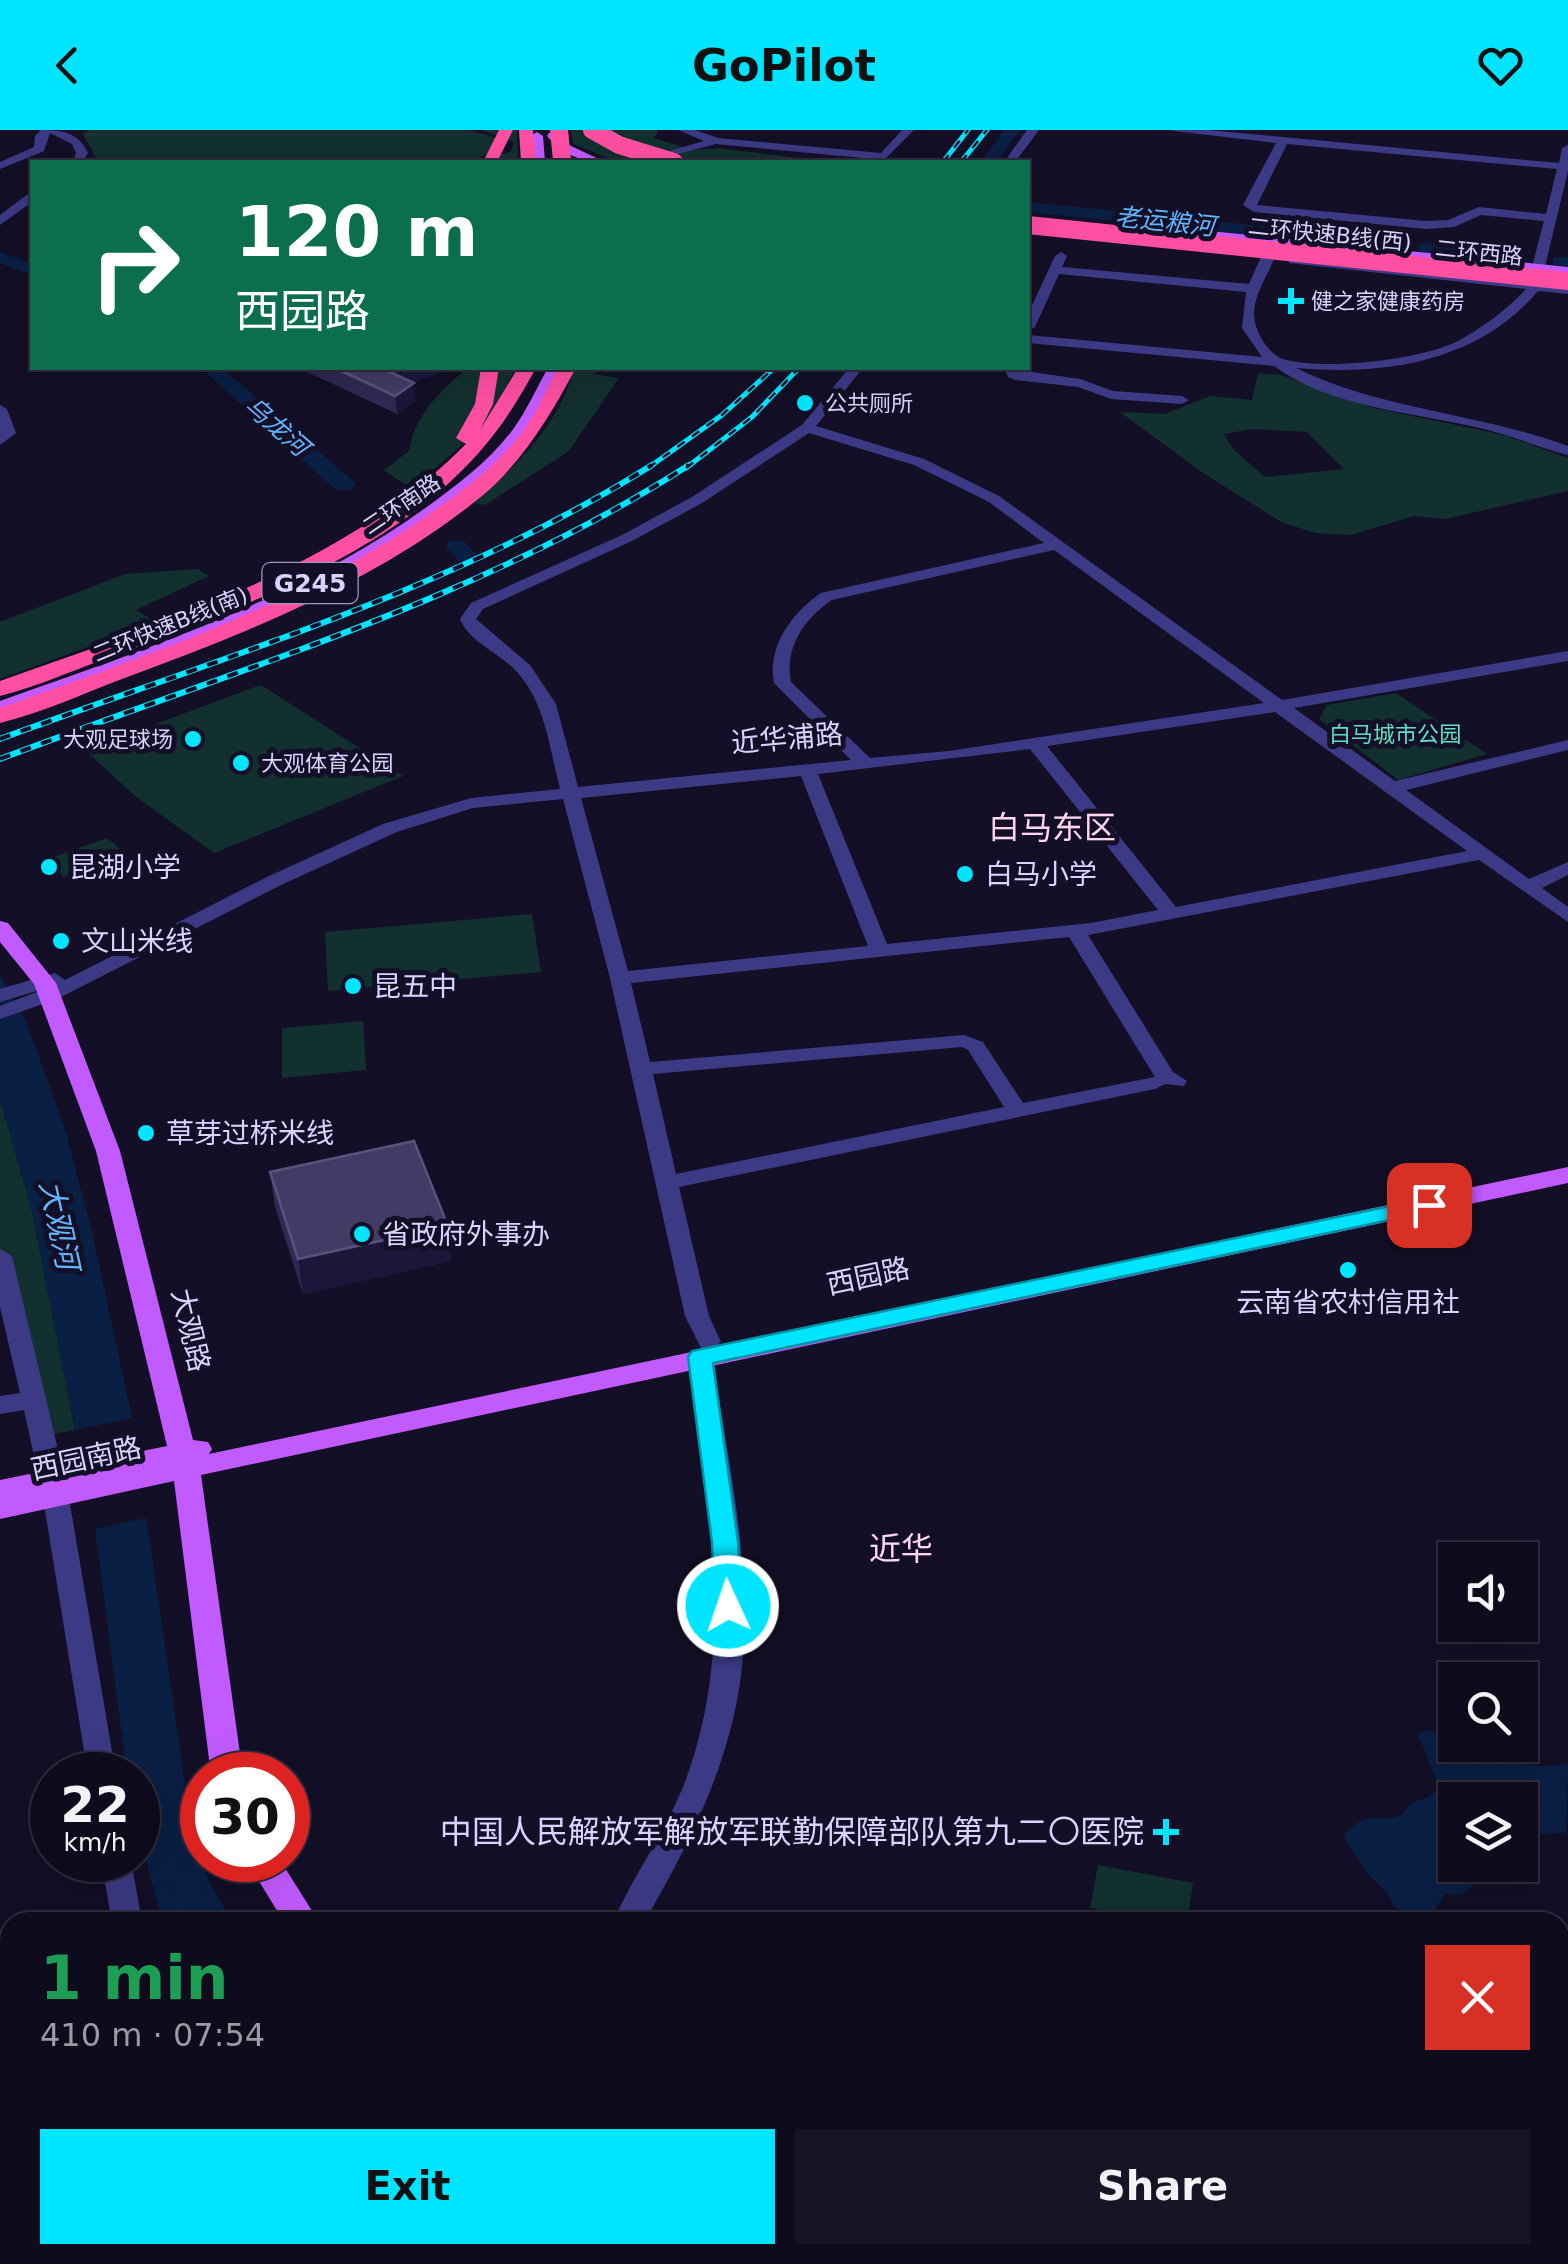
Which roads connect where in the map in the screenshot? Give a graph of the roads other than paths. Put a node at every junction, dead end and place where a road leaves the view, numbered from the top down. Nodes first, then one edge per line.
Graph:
1 (50, 130) edge
2 (506, 130) edge
3 (592, 130) edge
4 (684, 130) edge
5 (908, 130) edge
6 (1033, 130) edge
7 (1172, 130) edge
8 (1354, 130) edge
9 (544, 132) edge
10 (716, 140) junction
11 (1283, 140) junction
12 (1347, 146) junction
13 (1568, 148) edge
14 (79, 160) edge
15 (491, 160) edge
16 (529, 160) edge
17 (539, 160) edge
18 (551, 160) edge
19 (561, 160) edge
20 (593, 160) edge
21 (645, 160) edge
22 (667, 160) edge
23 (1010, 160) edge
24 (0, 166) edge
25 (1565, 167) edge
26 (30, 198) edge
27 (1550, 218) junction
28 (0, 221) edge
29 (1030, 222) edge
30 (1030, 222) edge
31 (1030, 222) edge
32 (1274, 249) junction
33 (1069, 256) dead end
34 (1054, 270) junction
35 (1568, 279) edge
36 (1536, 280) junction
37 (1256, 289) junction
38 (1030, 323) edge
39 (1030, 339) edge
40 (1279, 362) junction
41 (490, 370) edge
42 (526, 370) edge
43 (538, 370) edge
44 (554, 370) edge
45 (566, 370) edge
46 (576, 370) edge
47 (854, 370) edge
48 (1011, 370) edge
49 (1182, 400) dead end
50 (0, 409) edge
51 (539, 423) junction
52 (807, 428) junction
53 (0, 440) edge
54 (1568, 451) edge
55 (348, 542) junction
56 (1056, 545) junction
57 (1568, 647) edge
58 (1568, 656) edge
59 (0, 689) edge
60 (0, 697) edge
61 (1272, 702) junction
62 (0, 708) edge
63 (0, 716) edge
64 (1035, 743) junction
65 (1568, 745) edge
66 (864, 762) junction
67 (808, 771) junction
68 (1390, 788) junction
69 (568, 790) junction
70 (1483, 854) junction
71 (1568, 868) edge
72 (1528, 887) junction
73 (1171, 914) junction
74 (1568, 916) edge
75 (0, 928) edge
76 (1074, 931) junction
77 (880, 952) junction
78 (620, 978) junction
79 (47, 989) junction
80 (12, 998) edge
81 (0, 1013) edge
82 (640, 1069) junction
83 (1017, 1111) junction
84 (1568, 1162) edge
85 (1568, 1176) edge
86 (664, 1182) junction
87 (0, 1256) edge
88 (705, 1349) junction
89 (33, 1400) junction
90 (0, 1405) edge
91 (184, 1460) junction
92 (66, 1486) junction
93 (0, 1490) edge
94 (0, 1509) edge
95 (99, 1752) edge
96 (224, 1752) edge
97 (120, 1882) edge
98 (276, 1882) edge
99 (125, 1912) edge
100 (296, 1912) edge
101 (634, 1912) edge

1 - 14 street
1 - 24 street
2 - 15 highway
3 - 22 highway, bridge
4 - 10 street
5 - 10 street
6 - 23 street
7 - 11 street
8 - 12 street
9 - 16 highway
9 - 17 main road
9 - 18 main road
9 - 19 highway, bridge
9 - 20 main road
10 - 21 street
11 - 12 street
11 - 27 street
12 - 25 street
13 - 25 street
25 - 27 street
26 - 28 street
27 - 36 street
29 - 35 highway, 二环快速B线(西), bridge
30 - 32 main road, 二环西路
31 - 32 highway, bridge
32 - 35 highway, bridge
32 - 36 main road, 二环西路
32 - 37 street
33 - 34 street
34 - 37 street
34 - 38 street
35 - 36 main road, 二环西路
36 - 40 street
37 - 40 street
39 - 40 street
40 - 54 street
41 - 55 highway
42 - 55 highway
43 - 60 main road, 二环南路 / G245
44 - 62 main road, 二环南路 / G245
45 - 51 highway, 二环快速B线(南)
46 - 51 highway
47 - 52 street
48 - 49 street
50 - 53 street
51 - 63 highway, 二环快速B线(南)
52 - 56 street
52 - 69 street
55 - 59 highway
56 - 61 street
56 - 66 street
57 - 61 street, 近华浦路
58 - 61 street, 近华浦路
61 - 64 street, 近华浦路
61 - 66 street, 近华浦路
61 - 68 street
64 - 66 street, 近华浦路
64 - 73 street
65 - 68 street
66 - 67 street, 近华浦路
66 - 69 street, 近华浦路
67 - 69 street, 近华浦路
67 - 77 street
68 - 70 street
69 - 78 street
69 - 79 street, 近华浦路
70 - 72 street
70 - 73 street
71 - 72 street
72 - 74 street
73 - 76 street
75 - 79 main road, 大观路
76 - 77 street
76 - 83 street
77 - 78 street
78 - 82 street
79 - 80 street, 近华浦路
79 - 91 main road, 大观路
80 - 81 street, 近华浦路
82 - 83 street
82 - 86 street
83 - 86 street
84 - 88 main road, 西园路
85 - 88 main road, 西园路
86 - 88 street
87 - 89 street
88 - 91 main road, 西园路
88 - 101 street
89 - 90 street
89 - 92 street
91 - 92 main road, 西园南路
91 - 96 main road, 大观路
92 - 93 main road, 西园南路
92 - 94 main road, 西园南路
92 - 95 street
97 - 99 street
98 - 100 main road

